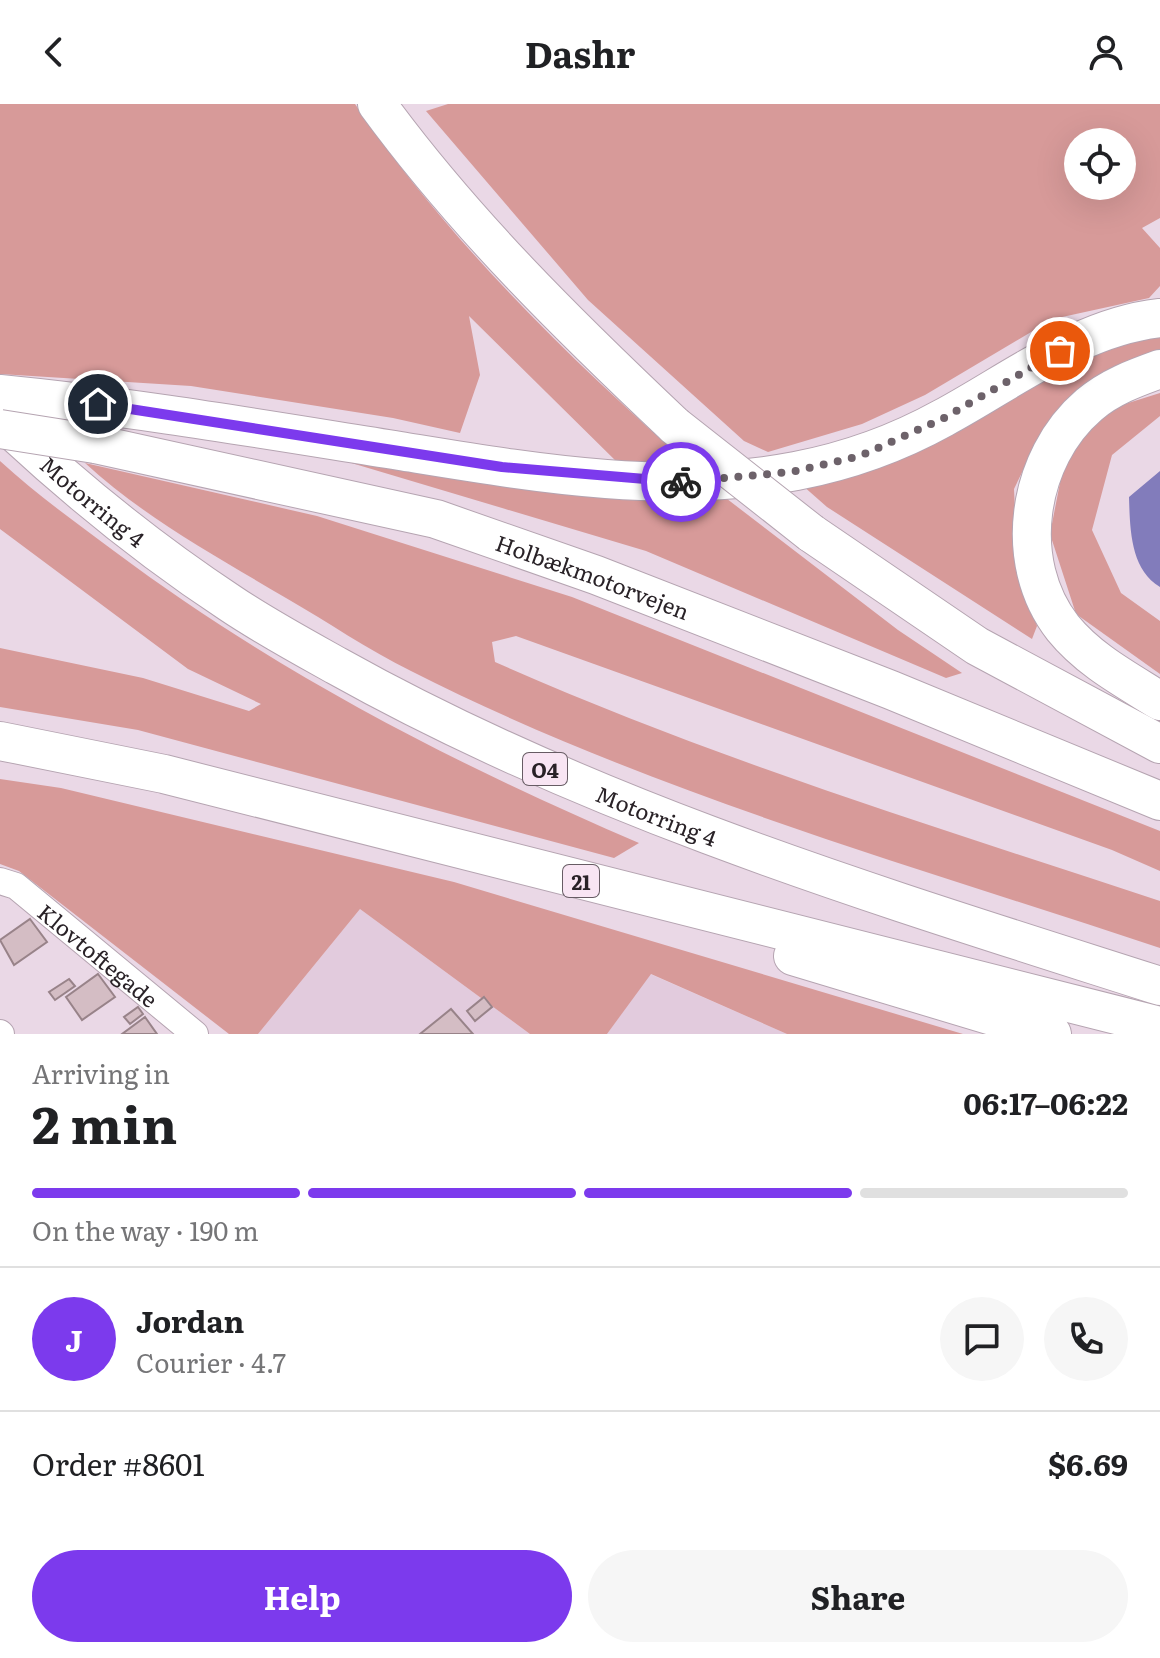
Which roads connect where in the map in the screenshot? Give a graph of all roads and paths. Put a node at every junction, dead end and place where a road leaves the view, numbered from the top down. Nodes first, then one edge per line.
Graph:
1 (377, 104) edge
2 (1160, 318) edge
3 (1160, 369) edge
4 (0, 394) edge
5 (0, 419) edge
6 (0, 429) edge
7 (1160, 701) edge
8 (0, 741) edge
9 (1160, 744) edge
10 (1160, 801) edge
11 (572, 878) junction
12 (0, 881) edge
13 (1160, 986) edge
14 (1160, 1026) edge
15 (195, 1034) edge
16 (1052, 1034) edge

1 - 9 highway, bridge
2 - 4 highway
3 - 7 highway
5 - 13 highway, Motorring 4 / O4
6 - 10 highway, Holbækmotorvejen, bridge
8 - 11 highway, 21
11 - 14 highway, 21
11 - 16 highway
12 - 15 street, Klovtoftegade

